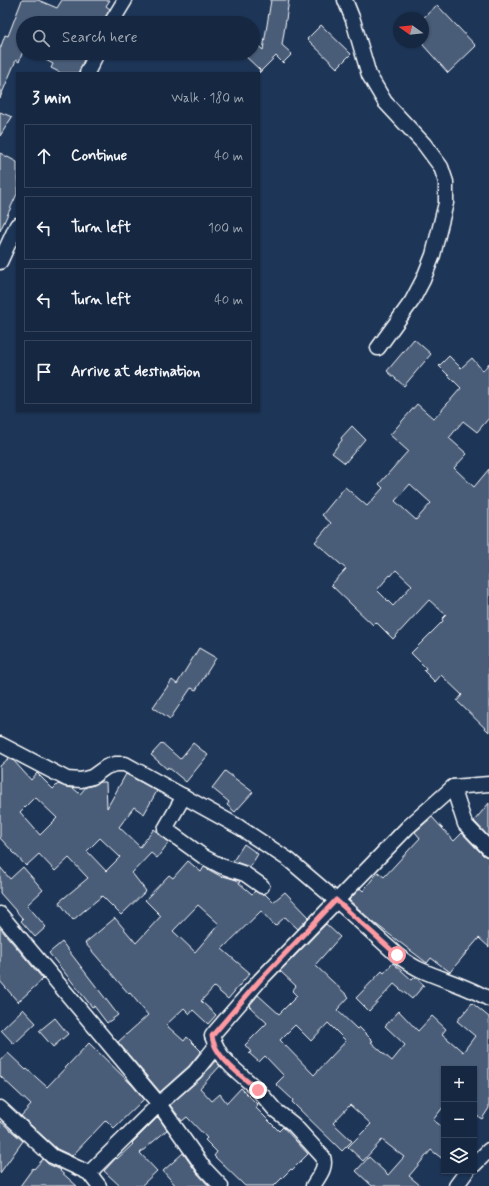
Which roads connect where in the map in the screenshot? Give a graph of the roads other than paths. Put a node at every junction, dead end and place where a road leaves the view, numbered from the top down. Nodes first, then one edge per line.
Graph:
1 (125, 0) edge
2 (345, 0) edge
3 (115, 16) edge
4 (94, 60) edge
5 (88, 72) edge
6 (16, 227) edge
7 (0, 262) edge
8 (378, 348) dead end
9 (0, 744) edge
10 (489, 784) edge
11 (453, 787) junction
12 (184, 796) junction
13 (489, 849) edge
14 (262, 886) dead end
15 (336, 900) junction
16 (0, 914) edge
17 (489, 999) edge
18 (216, 1046) junction
19 (159, 1104) junction
20 (0, 1108) edge
21 (489, 1150) edge
22 (477, 1161) edge
23 (89, 1173) junction
24 (465, 1174) edge
25 (99, 1186) edge
26 (221, 1186) edge
27 (313, 1186) edge
28 (456, 1186) edge

1 - 3 street
2 - 8 street
4 - 5 street
6 - 7 street
9 - 12 street
10 - 11 street
11 - 13 street
11 - 15 street
12 - 14 street
12 - 15 street
15 - 17 street
15 - 18 street
16 - 19 street
18 - 19 street
18 - 27 street
19 - 23 street
19 - 26 street
20 - 23 street
21 - 22 street
23 - 25 street
24 - 28 street

